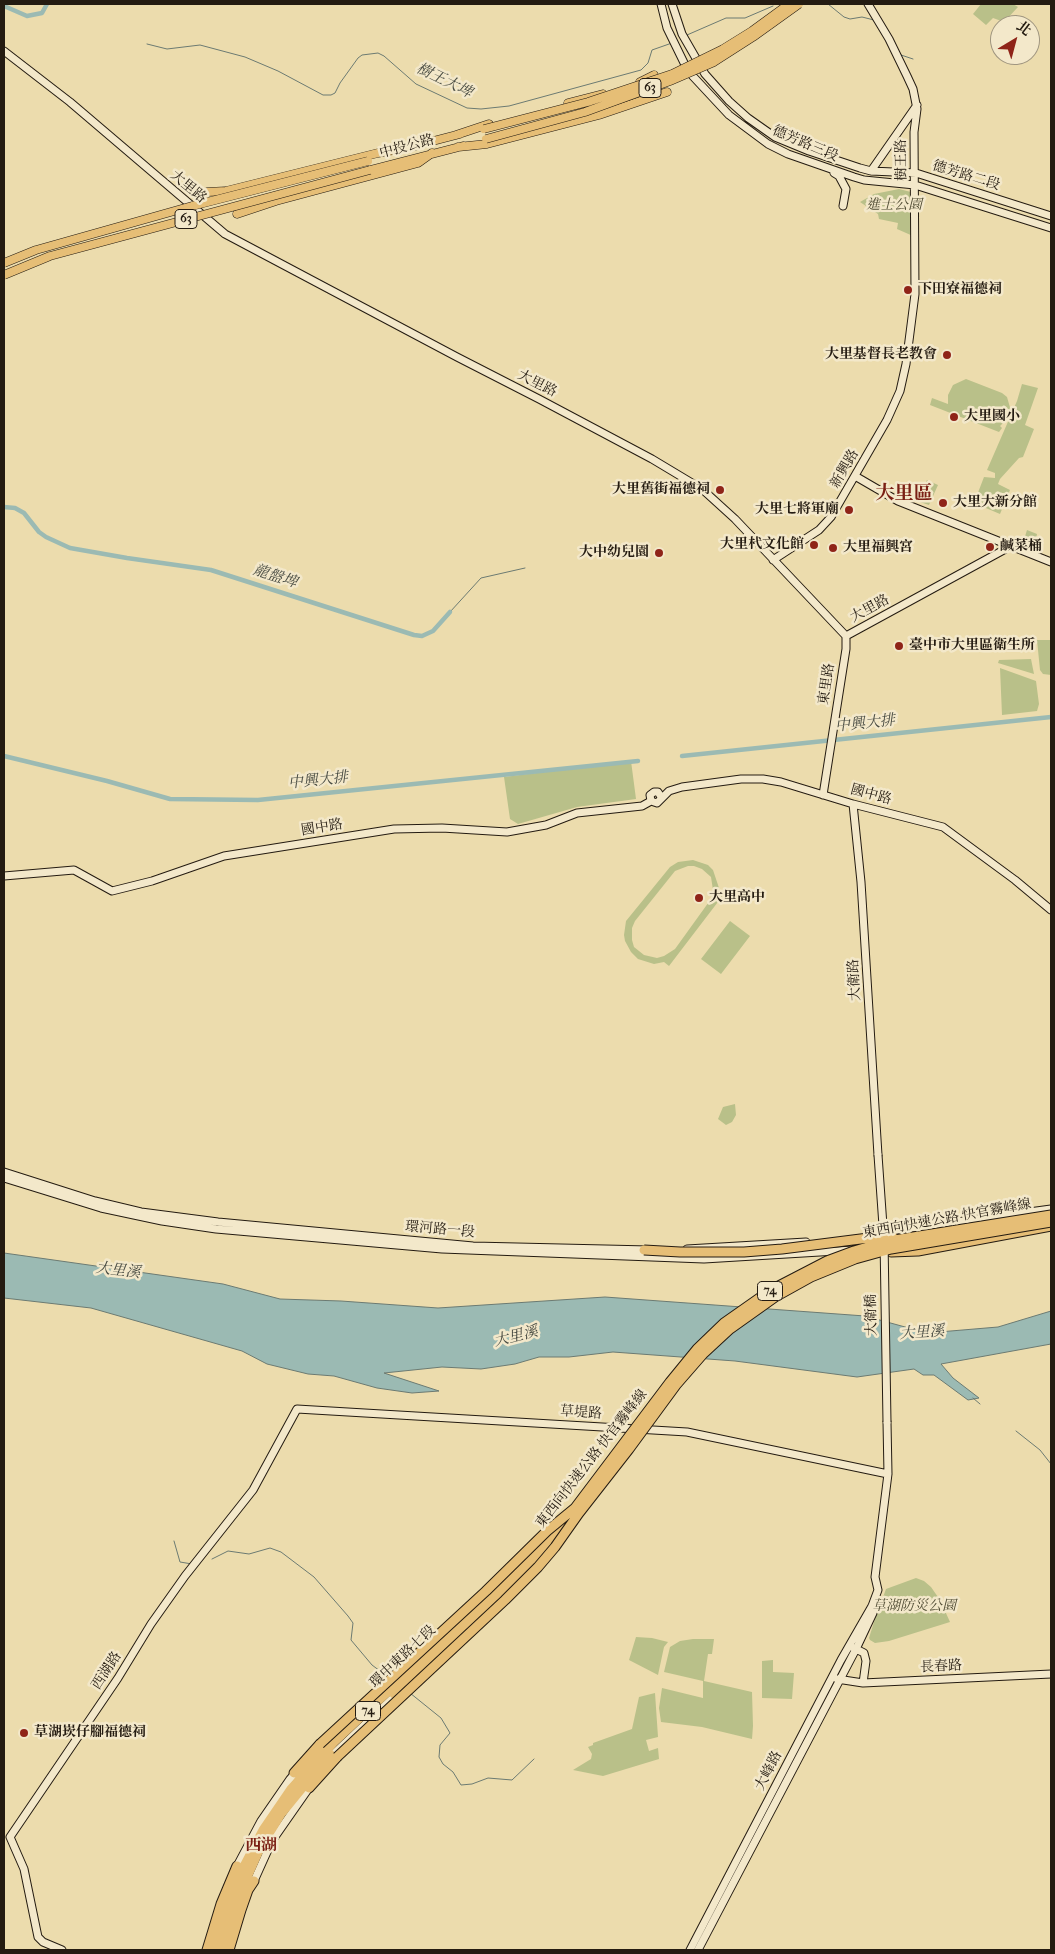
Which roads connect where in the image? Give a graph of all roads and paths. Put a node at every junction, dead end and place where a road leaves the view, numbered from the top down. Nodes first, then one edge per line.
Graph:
1 (661, 4) edge
2 (672, 4) edge
3 (789, 4) edge
4 (798, 4) edge
5 (868, 4) edge
6 (4, 51) edge
7 (654, 75) dead end
8 (667, 92) dead end
9 (916, 105) junction
10 (456, 135) junction
11 (415, 146) junction
12 (458, 147) junction
13 (432, 153) junction
14 (827, 168) junction
15 (872, 171) junction
16 (916, 174) junction
17 (915, 185) junction
18 (207, 192) dead end
19 (843, 206) dead end
20 (237, 214) dead end
21 (1051, 216) edge
22 (1051, 228) edge
23 (4, 263) edge
24 (4, 275) edge
25 (906, 364) joint
26 (855, 476) junction
27 (1011, 546) junction
28 (773, 560) junction
29 (1051, 562) edge
30 (846, 636) junction
31 (823, 795) junction
32 (853, 804) junction
33 (4, 876) edge
34 (1051, 910) edge
35 (878, 1155) joint
36 (4, 1172) edge
37 (4, 1178) edge
38 (1051, 1209) edge
39 (1051, 1216) edge
40 (1016, 1220) junction
41 (1051, 1224) edge
42 (644, 1250) junction
43 (879, 1250) junction
44 (297, 1409) joint
45 (633, 1429) junction
46 (644, 1430) junction
47 (888, 1474) junction
48 (577, 1511) junction
49 (853, 1647) junction
50 (1051, 1674) edge
51 (836, 1678) junction
52 (863, 1683) junction
53 (294, 1773) junction
54 (309, 1788) junction
55 (264, 1857) junction
56 (237, 1866) junction
57 (254, 1881) joint
58 (62, 1950) edge
59 (207, 1950) edge
60 (214, 1950) edge
61 (222, 1950) edge
62 (229, 1950) edge
63 (690, 1950) edge
64 (698, 1950) edge

1 - 14 street, 德芳路三段
2 - 15 street, 德芳路三段
3 - 10 main road, 中投公路 / 63, bridge
4 - 12 main road, 中投公路 / 63, bridge
5 - 9 street, 樹王路
6 - 28 street, 大里路
7 - 10 main road
8 - 12 main road
9 - 15 street
9 - 16 street, 樹王路
10 - 11 main road, 中投公路 / 63
11 - 18 main road
11 - 23 main road, 中投公路 / 63, bridge
12 - 13 main road, 中投公路 / 63
13 - 20 main road
13 - 24 main road, 中投公路 / 63, bridge
14 - 17 street, 德芳路三段
14 - 19 street
15 - 16 street, 德芳路二段
16 - 17 street, 樹王路
16 - 21 street, 德芳路二段
17 - 22 street, 德芳路二段
17 - 25 street, 樹王路
25 - 26 street, 新興路
26 - 27 street
26 - 28 street, 新興路
27 - 29 street
27 - 30 street, 大里路
28 - 30 street, 大里路
30 - 31 street, 東里路
31 - 32 street, 國中路
31 - 33 street, 國中路
32 - 34 street, 國中路
32 - 35 street, 大衛路
35 - 47 street, 大衛橋, bridge
36 - 42 street, 環河路一段
37 - 43 street, 環河路一段
38 - 42 street, 環河路一段
39 - 40 highway, 東西向快速公路 快官霧峰線 / 74, bridge
39 - 43 street
40 - 42 highway, bridge
40 - 48 highway, 東西向快速公路 快官霧峰線 / 74, bridge
41 - 43 street
41 - 43 highway, bridge
41 - 48 highway, 東西向快速公路 快官霧峰線 / 74, bridge
44 - 45 street, 草堤路
44 - 58 street, 西湖路
45 - 46 street, 草堤路
45 - 53 street, 環中東路七段
46 - 47 street, 草堤路
46 - 54 street, 環中東路七段
47 - 49 street, 大峰路
48 - 53 highway, bridge
48 - 54 highway, bridge
48 - 60 highway, 東西向快速公路 快官霧峰線 / 74, bridge
48 - 61 highway, 東西向快速公路 快官霧峰線 / 74, bridge
49 - 51 street, 大峰路
49 - 52 street
50 - 52 street, 長春路
51 - 52 street, 長春路
51 - 63 street, 大峰路
51 - 64 street, 大峰路
53 - 56 street, 環中東路七段
54 - 55 street, 環中東路七段
55 - 57 street, 環中東路七段
55 - 61 street, 環中東路七段
56 - 59 highway
56 - 60 street, 環中東路七段
57 - 62 highway

